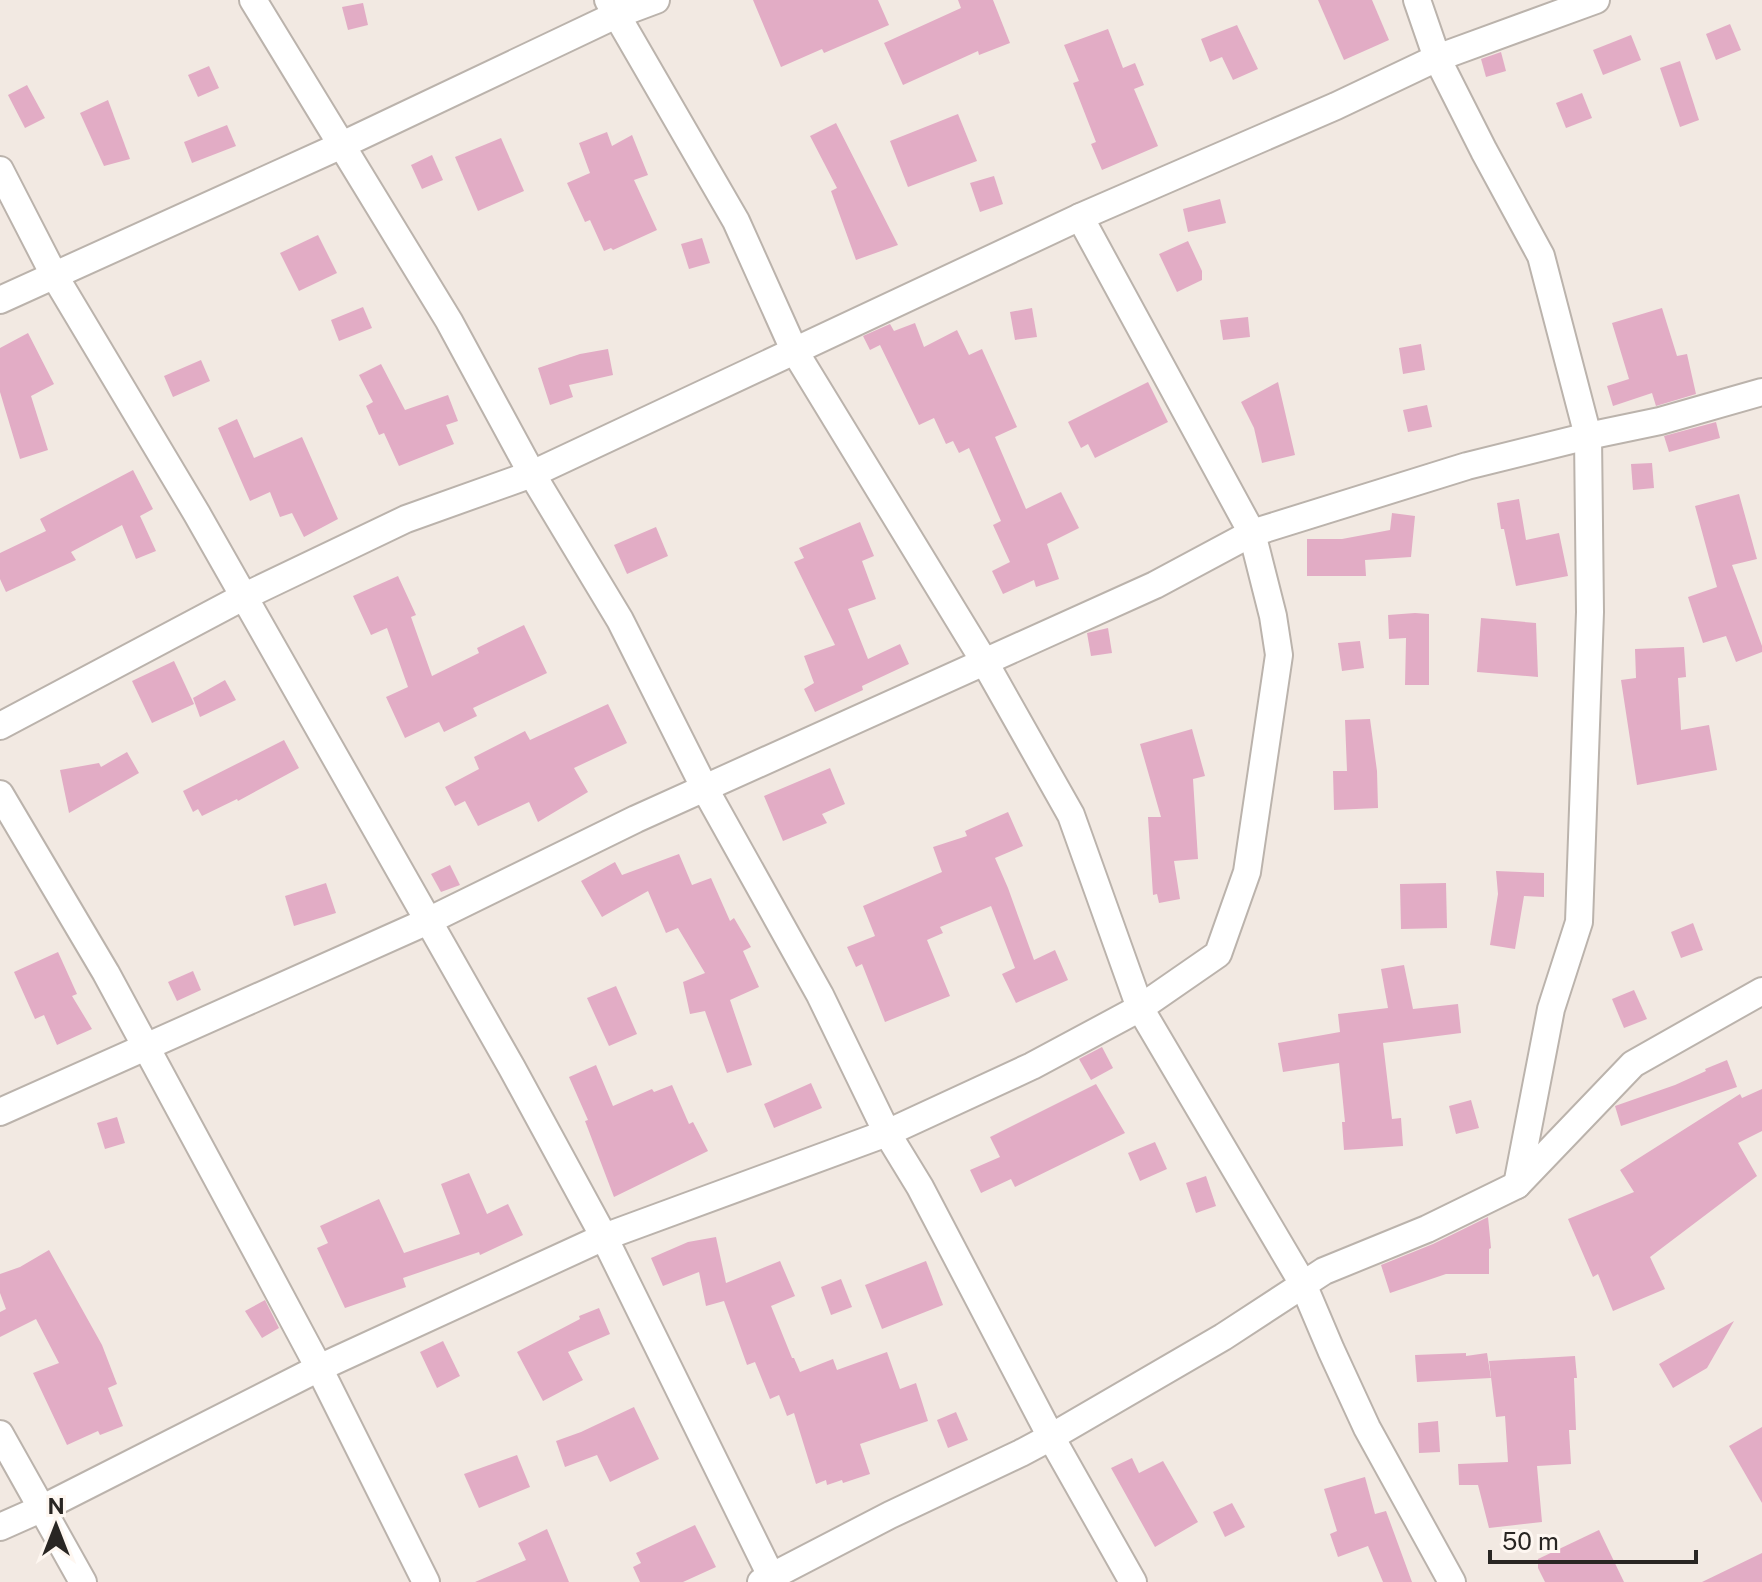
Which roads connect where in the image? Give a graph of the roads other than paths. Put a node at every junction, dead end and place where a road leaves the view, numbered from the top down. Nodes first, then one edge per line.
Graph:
1 (253, 0) edge
2 (656, 0) edge
3 (1417, 0) edge
4 (1596, 0) edge
5 (612, 8) edge
6 (1437, 58) junction
7 (342, 145) junction
8 (0, 170) edge
9 (1080, 217) junction
10 (54, 275) junction
11 (0, 300) edge
12 (794, 350) junction
13 (1762, 392) edge
14 (1588, 436) junction
15 (532, 474) junction
16 (1252, 533) junction
17 (243, 597) junction
18 (984, 661) junction
19 (0, 726) edge
20 (705, 789) junction
21 (0, 794) edge
22 (428, 921) junction
23 (1762, 991) edge
24 (1140, 1008) junction
25 (145, 1046) junction
26 (0, 1112) edge
27 (887, 1133) junction
28 (1517, 1185) junction
29 (604, 1237) junction
30 (1303, 1284) junction
31 (319, 1368) junction
32 (0, 1434) edge
33 (1051, 1437) junction
34 (43, 1508) junction
35 (0, 1527) edge
36 (769, 1580) edge
37 (83, 1582) edge
38 (426, 1582) edge
39 (1133, 1582) edge
40 (1452, 1582) edge

1 - 7 street
2 - 5 street
3 - 6 street
4 - 6 street
5 - 7 street
5 - 12 street
6 - 9 street
6 - 14 street
7 - 10 street
7 - 15 street
8 - 10 street
9 - 12 street
9 - 16 street
10 - 11 street
10 - 17 street
12 - 15 street
12 - 18 street
13 - 14 street
14 - 16 street
14 - 28 street
15 - 17 street
15 - 20 street
16 - 18 street
16 - 24 street
17 - 19 street
17 - 22 street
18 - 20 street
18 - 24 street
20 - 22 street
20 - 27 street
21 - 25 street
22 - 25 street
22 - 29 street
23 - 28 street
24 - 27 street
24 - 30 street
25 - 26 street
25 - 31 street
27 - 29 street
27 - 33 street
28 - 30 street
29 - 31 street
29 - 36 street
30 - 33 street
30 - 40 street
31 - 34 street
31 - 38 street
32 - 34 street
33 - 36 street
33 - 39 street
34 - 35 street
34 - 37 street

